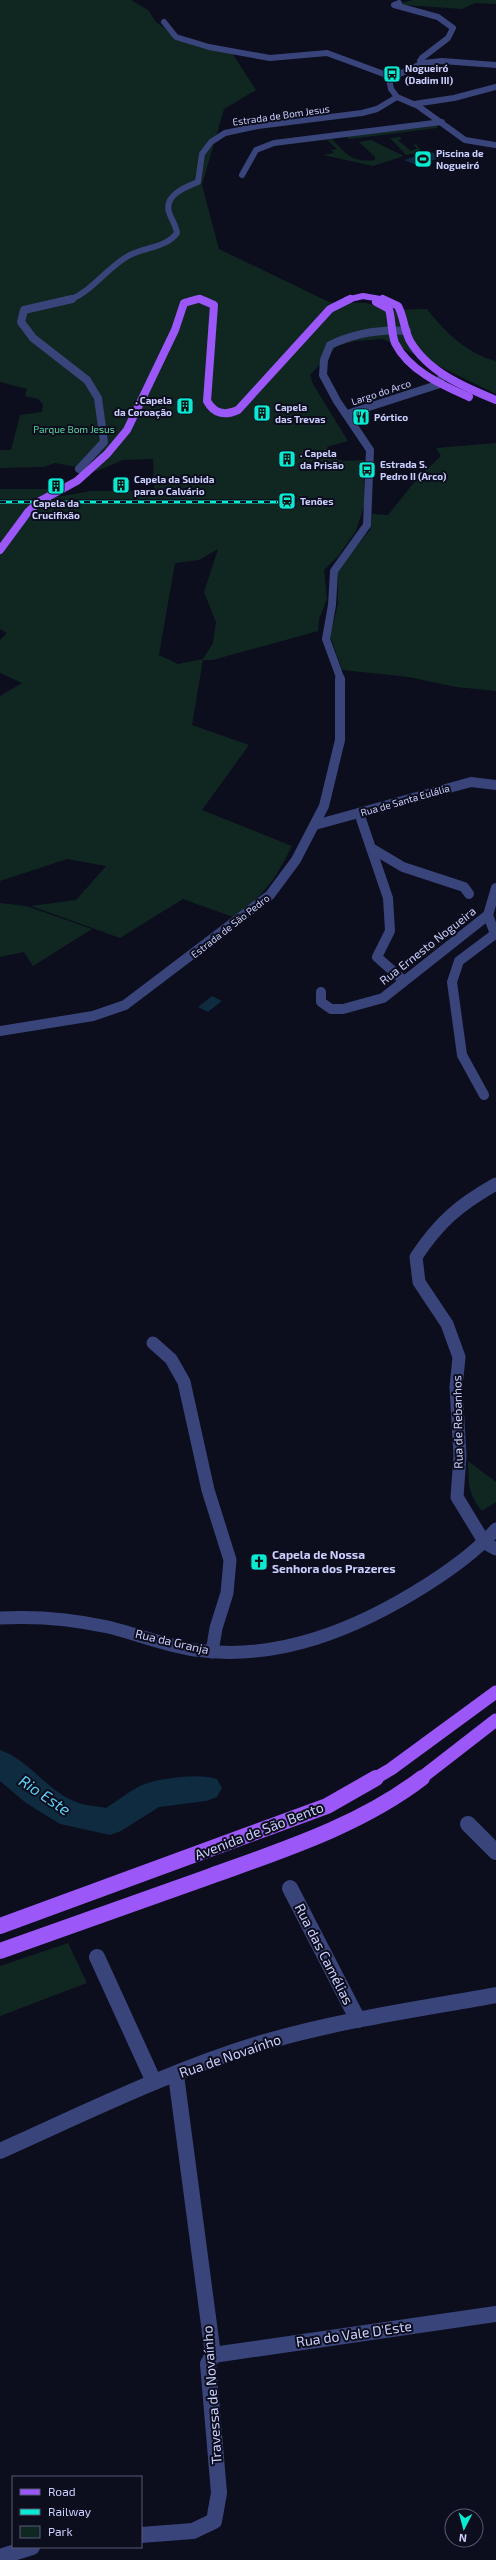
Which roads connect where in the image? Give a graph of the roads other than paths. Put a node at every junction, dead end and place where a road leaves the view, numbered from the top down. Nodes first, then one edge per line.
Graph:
1 (399, 3) dead end
2 (164, 22) dead end
3 (422, 63) junction
4 (496, 65) edge
5 (392, 76) junction
6 (496, 87) edge
7 (397, 97) junction
8 (414, 104) junction
9 (442, 122) junction
10 (450, 128) junction
11 (335, 134) junction
12 (495, 145) dead end
13 (242, 175) dead end
14 (335, 305) junction
15 (391, 330) junction
16 (407, 331) junction
17 (442, 374) junction
18 (440, 384) junction
19 (496, 400) edge
20 (496, 408) edge
21 (347, 414) junction
22 (87, 472) junction
23 (0, 550) edge
24 (496, 786) edge
25 (359, 813) junction
26 (315, 825) junction
27 (371, 848) junction
28 (496, 888) edge
29 (469, 894) dead end
30 (488, 915) junction
31 (404, 981) junction
32 (322, 992) dead end
33 (0, 1032) edge
34 (484, 1094) dead end
35 (496, 1184) edge
36 (153, 1343) dead end
37 (496, 1529) edge
38 (490, 1546) edge
39 (0, 1618) edge
40 (212, 1652) junction
41 (496, 1692) edge
42 (496, 1720) edge
43 (468, 1824) dead end
44 (496, 1852) edge
45 (290, 1888) dead end
46 (0, 1926) edge
47 (0, 1951) edge
48 (97, 1957) dead end
49 (496, 1995) edge
50 (358, 2020) junction
51 (176, 2075) junction
52 (154, 2082) junction
53 (0, 2151) edge
54 (496, 2314) edge
55 (213, 2355) junction
56 (142, 2535) edge
57 (29, 2548) edge
58 (0, 2557) edge

1 - 3 street
2 - 5 street
3 - 4 street
3 - 5 street
5 - 7 street
6 - 8 street
7 - 8 street
7 - 22 street, Estrada de Bom Jesus
8 - 9 street
9 - 10 street
9 - 11 street
10 - 11 street
10 - 12 street
11 - 13 street
14 - 15 main road
14 - 16 main road
14 - 22 main road
15 - 16 street, Largo do Arco
15 - 18 main road
15 - 21 street, Largo do Arco
16 - 17 main road
17 - 18 street
17 - 19 main road
18 - 20 main road
18 - 21 street, Largo do Arco
21 - 26 street, Estrada de São Pedro
22 - 23 main road
24 - 25 street, Rua de Santa Eulália
25 - 26 street, Rua de Santa Eulália
25 - 27 street
26 - 33 street, Estrada de São Pedro
27 - 29 street
27 - 31 street
28 - 30 street, Rua Ernesto Nogueira
30 - 31 street, Rua Ernesto Nogueira
30 - 34 street
31 - 32 street, Rua Ernesto Nogueira
35 - 38 street, Rua de Rebanhos
36 - 40 street
37 - 38 street, Rua da Granja
38 - 40 street, Rua da Granja
39 - 40 street, Rua da Granja
41 - 46 main road, Avenida de São Bento
42 - 47 main road, Avenida de São Bento
43 - 44 street
45 - 50 street, Rua das Camélias
48 - 52 street
49 - 50 street, Rua de Novaínho
50 - 51 street, Rua de Novaínho
51 - 52 street, Rua de Novaínho
51 - 55 street, Travessa de Novaínho
52 - 53 street, Rua de Novaínho
54 - 55 street, Rua do Vale D'Este
55 - 56 street, Travessa de Novaínho
57 - 58 street

